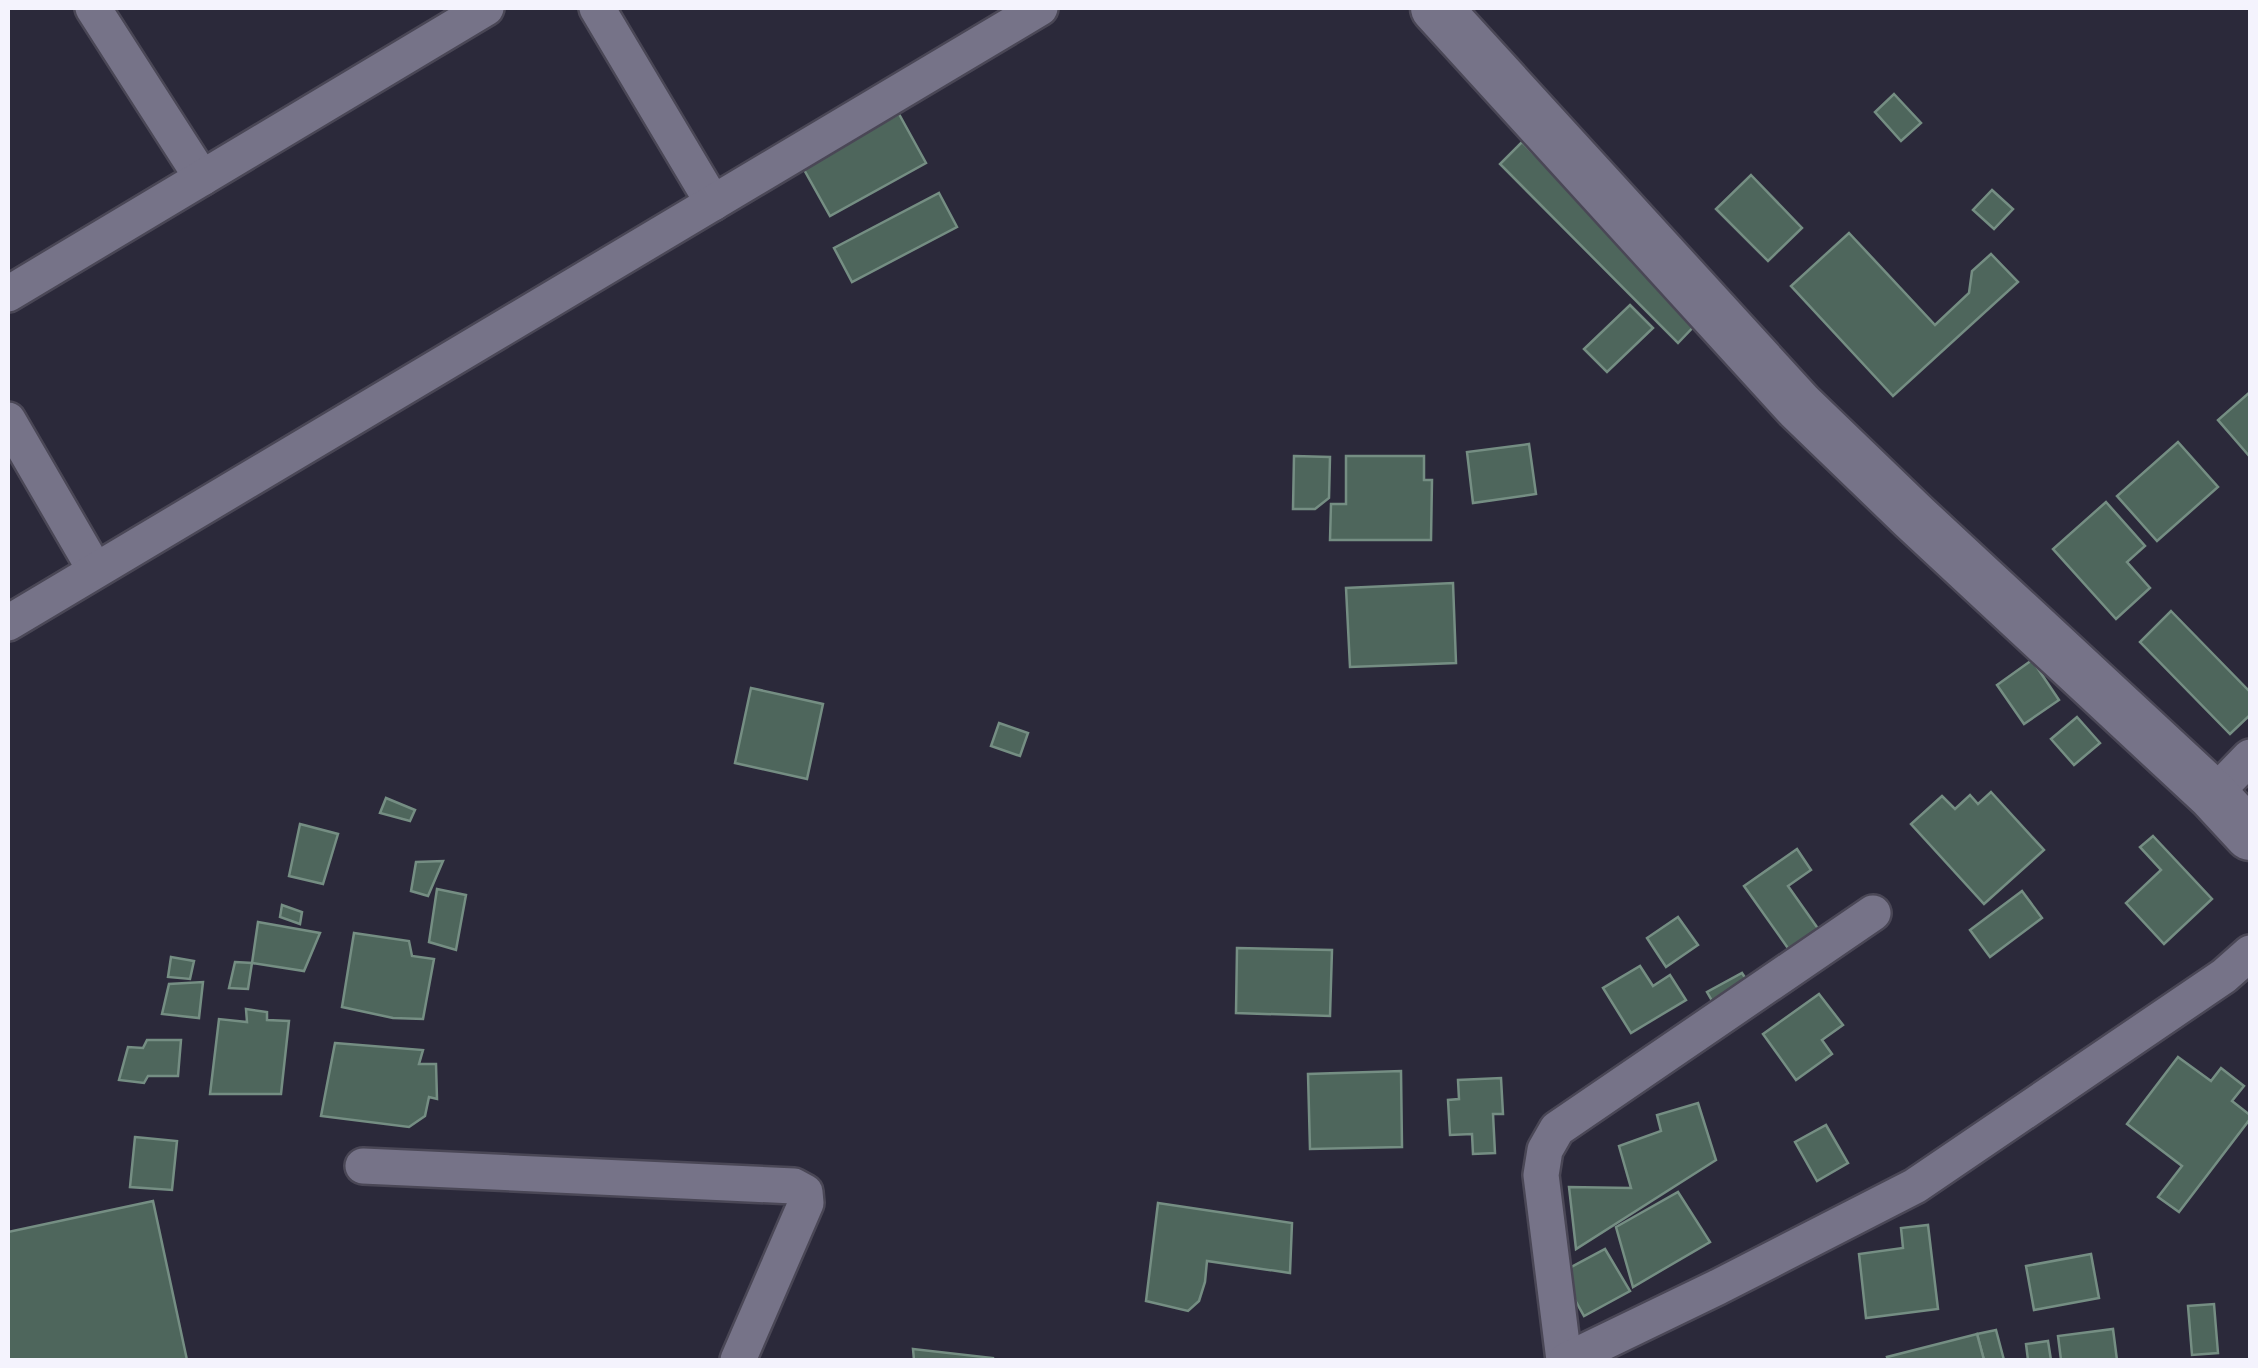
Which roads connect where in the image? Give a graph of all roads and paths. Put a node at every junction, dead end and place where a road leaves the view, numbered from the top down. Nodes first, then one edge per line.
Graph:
1 (93, 8) edge
2 (486, 8) edge
3 (598, 8) edge
4 (1040, 8) edge
5 (1436, 8) edge
6 (202, 178) junction
7 (713, 203) junction
8 (8, 294) edge
9 (8, 420) edge
10 (96, 570) junction
11 (8, 622) edge
12 (2250, 758) edge
13 (2213, 795) junction
14 (2250, 835) edge
15 (1872, 912) dead end
16 (2250, 954) edge
17 (363, 1166) dead end
18 (738, 1360) edge
19 (1566, 1360) edge

1 - 6 street
2 - 6 street
3 - 7 street
4 - 7 street
5 - 13 main road
6 - 8 street
7 - 10 street
9 - 10 street
10 - 11 street
12 - 13 street
13 - 14 main road
15 - 19 street
16 - 19 street
17 - 18 street

